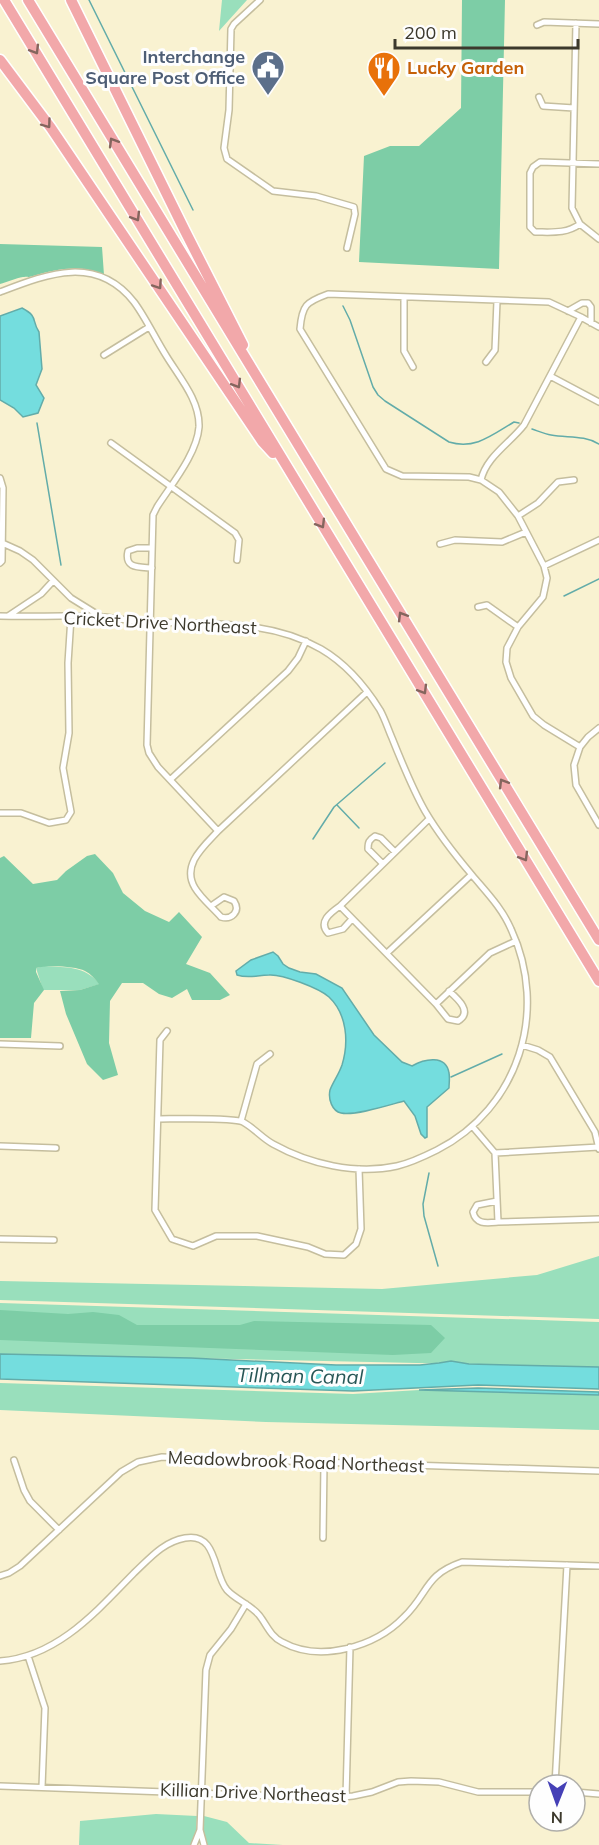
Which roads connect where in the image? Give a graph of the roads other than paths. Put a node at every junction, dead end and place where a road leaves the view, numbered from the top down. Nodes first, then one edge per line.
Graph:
1 (4, 0) edge
2 (28, 0) edge
3 (71, 0) edge
4 (260, 0) edge
5 (576, 23) junction
6 (599, 24) edge
7 (537, 25) dead end
8 (0, 60) edge
9 (539, 97) dead end
10 (574, 108) junction
11 (573, 163) junction
12 (599, 164) edge
13 (580, 224) junction
14 (599, 239) edge
15 (347, 248) dead end
16 (0, 292) edge
17 (404, 298) junction
18 (497, 301) junction
19 (568, 311) junction
20 (581, 316) junction
21 (591, 323) junction
22 (148, 327) junction
23 (599, 327) edge
24 (104, 356) dead end
25 (486, 362) dead end
26 (413, 367) dead end
27 (254, 370) junction
28 (550, 376) junction
29 (599, 402) edge
30 (111, 443) dead end
31 (291, 474) junction
32 (0, 478) edge
33 (481, 480) junction
34 (574, 480) dead end
35 (170, 487) junction
36 (518, 516) junction
37 (526, 532) junction
38 (599, 540) edge
39 (1, 542) edge
40 (440, 544) dead end
41 (152, 548) junction
42 (237, 560) dead end
43 (0, 563) edge
44 (544, 566) junction
45 (152, 568) junction
46 (53, 581) junction
47 (478, 608) dead end
48 (3, 616) edge
49 (71, 617) junction
50 (102, 617) junction
51 (150, 622) junction
52 (518, 627) junction
53 (306, 641) junction
54 (367, 692) junction
55 (599, 728) edge
56 (580, 747) junction
57 (171, 779) junction
58 (0, 813) edge
59 (429, 819) junction
60 (598, 822) edge
61 (218, 831) junction
62 (395, 852) junction
63 (383, 864) junction
64 (471, 875) junction
65 (211, 906) junction
66 (339, 906) junction
67 (352, 919) junction
68 (599, 940) edge
69 (516, 941) junction
70 (387, 953) junction
71 (599, 981) edge
72 (449, 991) junction
73 (436, 1004) junction
74 (167, 1031) dead end
75 (0, 1044) edge
76 (522, 1045) junction
77 (60, 1046) dead end
78 (270, 1054) dead end
79 (158, 1119) junction
80 (240, 1121) junction
81 (472, 1126) junction
82 (0, 1146) edge
83 (56, 1148) dead end
84 (599, 1149) edge
85 (495, 1153) junction
86 (358, 1169) junction
87 (497, 1201) junction
88 (599, 1218) edge
89 (498, 1222) junction
90 (0, 1239) edge
91 (54, 1240) dead end
92 (14, 1460) dead end
93 (324, 1463) junction
94 (599, 1471) edge
95 (59, 1530) junction
96 (323, 1538) dead end
97 (567, 1565) junction
98 (599, 1566) edge
99 (0, 1576) edge
100 (246, 1604) junction
101 (350, 1647) junction
102 (28, 1656) junction
103 (0, 1661) edge
104 (556, 1773) edge
105 (0, 1786) edge
106 (42, 1787) junction
107 (202, 1792) junction
108 (527, 1792) edge
109 (346, 1797) junction
110 (200, 1830) junction
111 (194, 1845) edge
112 (204, 1845) edge

1 -> 31 highway
27 -> 2 highway
3 - 27 highway
4 - 15 street
5 - 6 street
5 - 7 street
5 - 10 street
8 -> 31 highway
9 - 10 street
10 - 11 street
11 - 12 street
11 - 13 street
11 - 13 street
13 - 14 street
16 - 22 street
17 - 18 street
17 - 26 street
17 - 33 street
18 - 19 street
18 - 25 street
19 - 20 street
19 - 21 street
20 - 21 street
20 - 28 street
21 - 23 street
22 - 24 street
22 - 35 street
68 -> 27 highway
28 - 29 street
28 - 33 street
30 - 35 street
31 -> 71 highway
32 - 39 street
33 - 36 street
34 - 36 street
35 - 41 street
35 - 42 street
36 - 37 street
37 - 40 street
37 - 44 street
38 - 44 street
39 - 43 street
39 - 46 street
41 - 45 street
41 - 45 street
44 - 52 street
45 - 51 street
46 - 48 street
46 - 50 street
47 - 52 street
48 - 49 street, Cricket Drive Northeast
49 - 50 street, Cricket Drive Northeast
49 - 58 street
50 - 51 street, Cricket Drive Northeast
51 - 53 street, Cricket Drive Northeast
51 - 57 street
52 - 56 street
53 - 54 street, Cricket Drive Northeast
53 - 57 street
54 - 59 street, Cricket Drive Northeast
54 - 61 street
55 - 56 street
56 - 60 street
57 - 61 street
59 - 62 street
59 - 64 street, Cricket Drive Northeast
61 - 65 street
62 - 63 street
62 - 63 street
63 - 66 street
64 - 69 street, Cricket Drive Northeast
64 - 70 street
65 - 65 street
66 - 67 street
66 - 67 street
67 - 70 street
69 - 72 street
69 - 76 street, Cricket Drive Northeast
70 - 73 street
72 - 73 street
72 - 73 street
74 - 79 street
75 - 77 street
76 - 81 street, Cricket Drive Northeast
76 - 84 street
78 - 80 street
79 - 80 street
79 - 86 street
80 - 86 street, Cricket Drive Northeast
81 - 85 street
81 - 86 street, Cricket Drive Northeast
82 - 83 street
84 - 85 street
85 - 87 street
87 - 89 street
87 - 89 street
88 - 89 street
90 - 91 street
92 - 95 street
93 - 94 street, Meadowbrook Road Northeast
93 - 95 street, Meadowbrook Road Northeast
93 - 96 street
95 - 99 street, Meadowbrook Road Northeast
97 - 98 street
97 - 101 street
97 - 104 street
100 - 101 street
100 - 102 street
100 - 107 street
101 - 109 street
102 - 103 street
102 - 106 street
105 - 106 street, Killian Drive Northeast
106 - 107 street, Killian Drive Northeast
107 - 109 street, Killian Drive Northeast
107 - 110 street
108 - 109 street, Killian Drive Northeast
110 - 111 street
110 - 112 street

